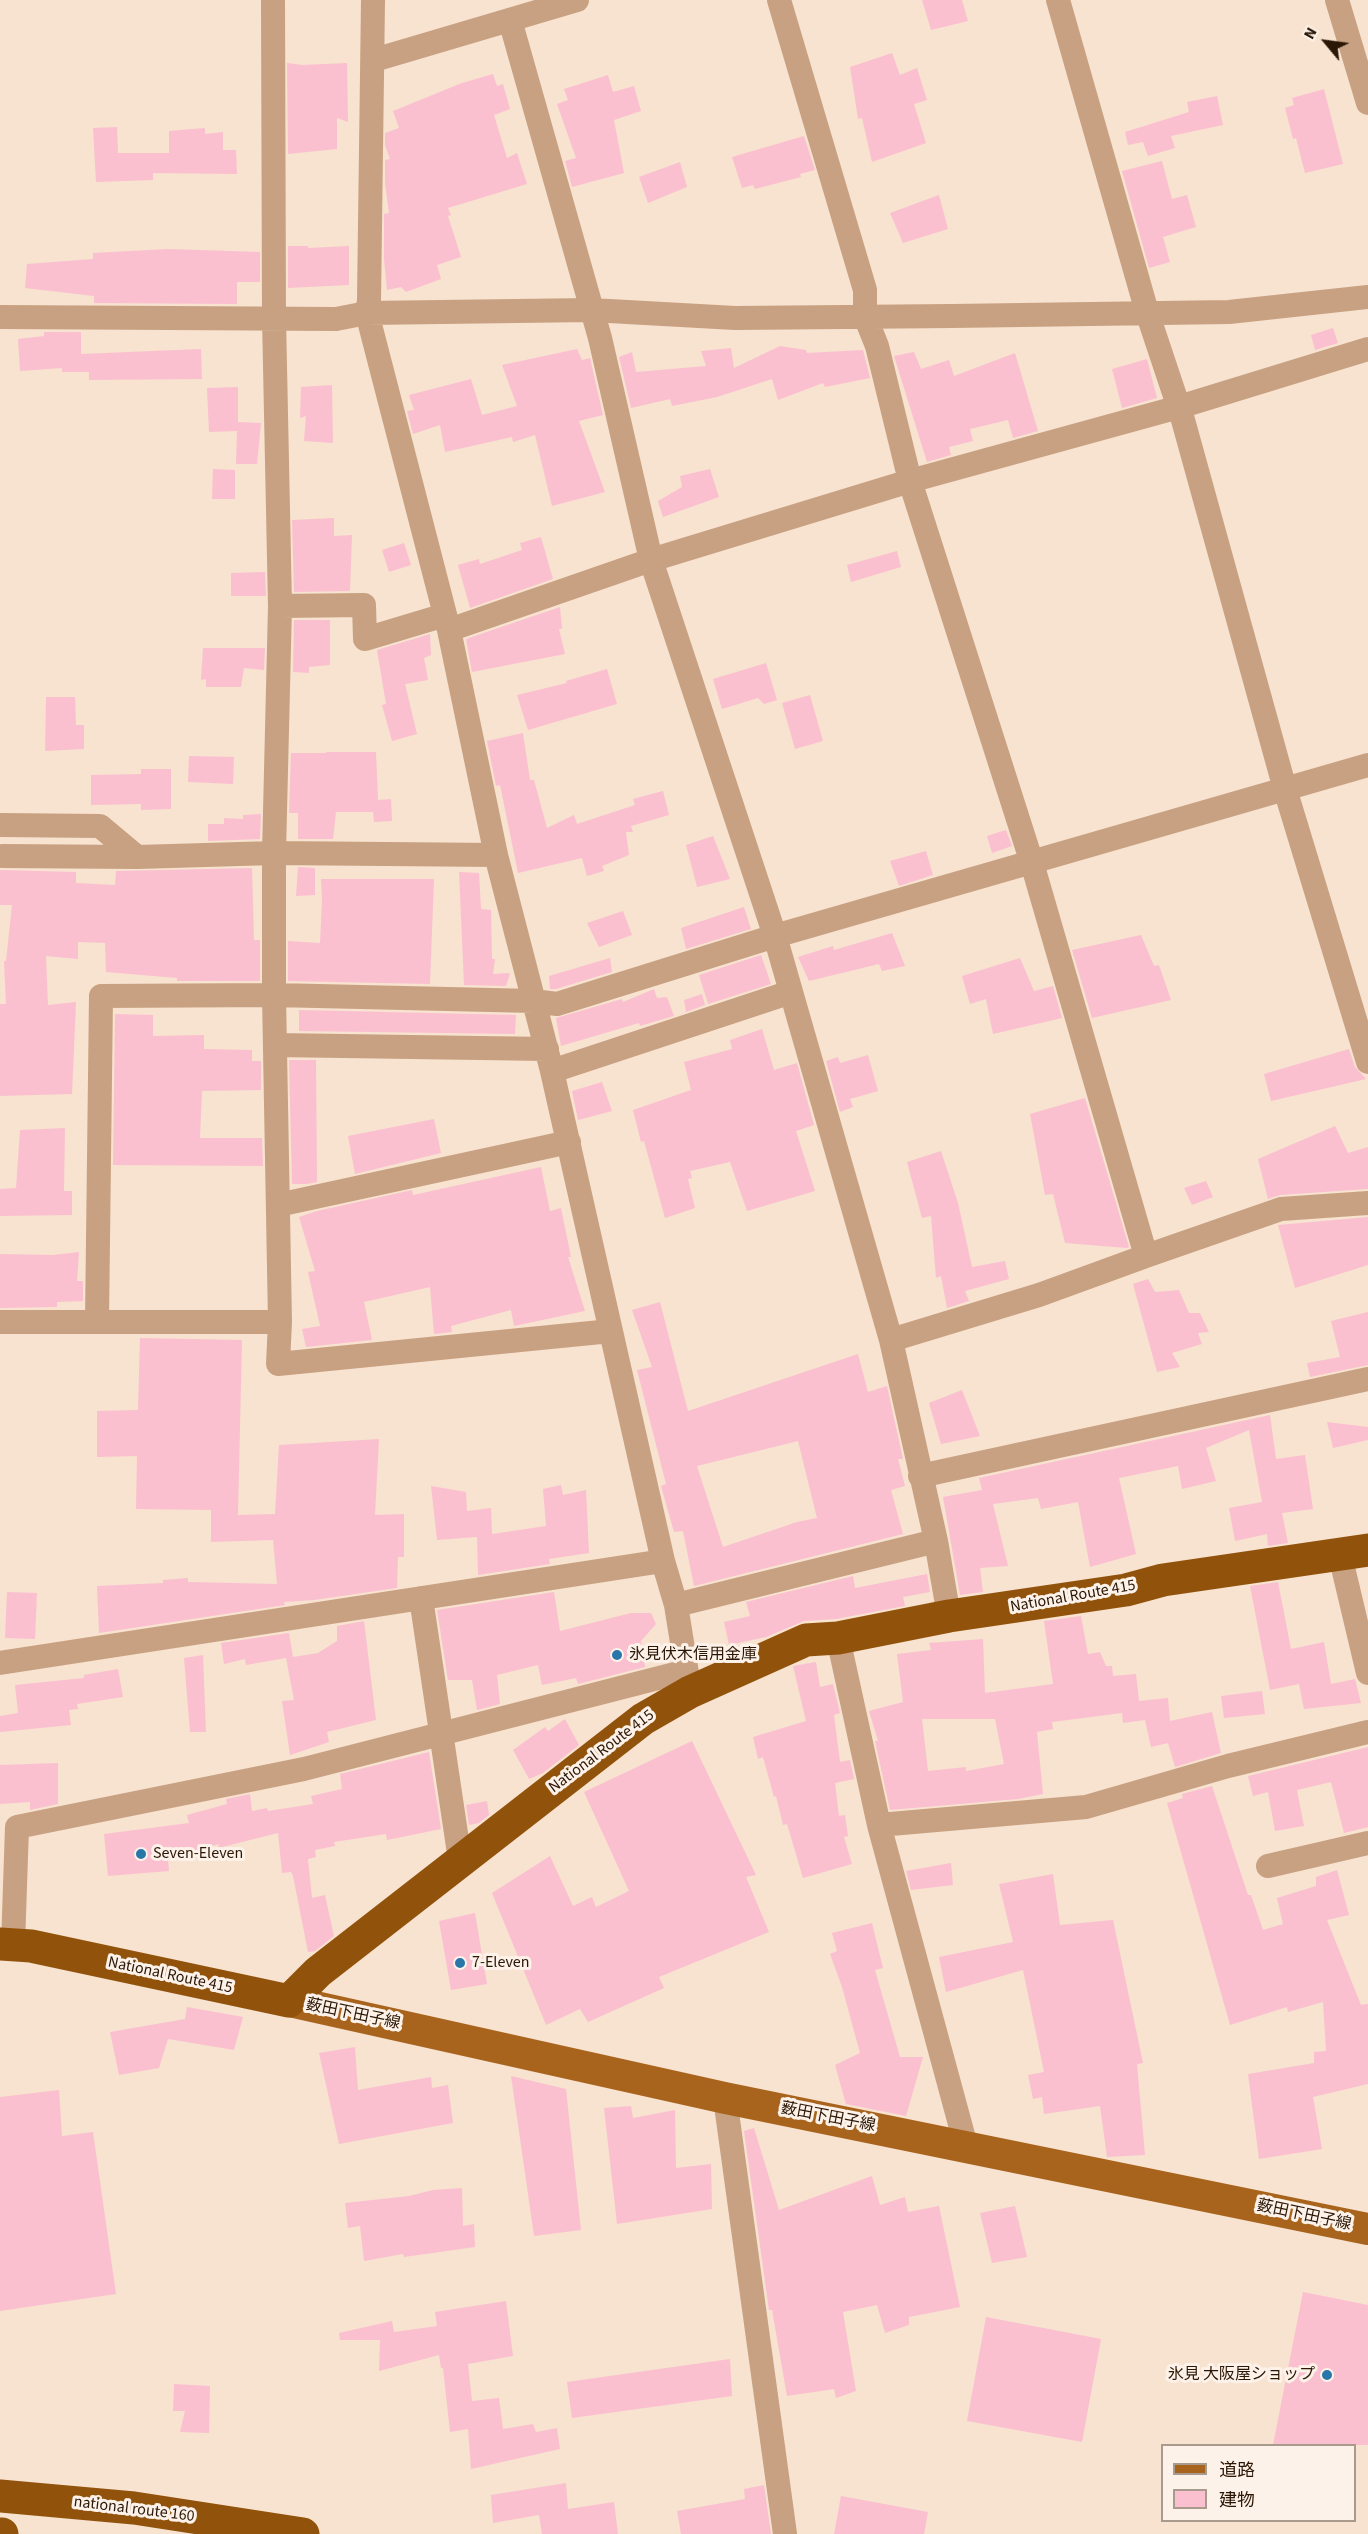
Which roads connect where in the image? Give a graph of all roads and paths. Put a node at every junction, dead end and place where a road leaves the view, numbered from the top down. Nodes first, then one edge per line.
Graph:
1 (273, 0) edge
2 (373, 0) edge
3 (577, 0) edge
4 (779, 0) edge
5 (1058, 0) edge
6 (1338, 0) edge
7 (510, 20) junction
8 (374, 60) junction
9 (1368, 103) edge
10 (1368, 297) edge
11 (591, 310) junction
12 (1147, 312) junction
13 (366, 313) junction
14 (865, 316) junction
15 (0, 317) edge
16 (274, 318) junction
17 (1368, 349) edge
18 (1179, 407) junction
19 (910, 481) junction
20 (651, 560) junction
21 (280, 606) junction
22 (447, 622) junction
23 (1368, 765) edge
24 (1286, 789) junction
25 (0, 825) edge
26 (274, 853) junction
27 (496, 855) junction
28 (2, 856) dead end
29 (137, 856) junction
30 (1032, 863) junction
31 (776, 936) junction
32 (791, 992) junction
33 (274, 995) junction
34 (534, 1001) junction
35 (275, 1045) junction
36 (550, 1060) junction
37 (1368, 1062) edge
38 (568, 1143) junction
39 (1368, 1203) edge
40 (278, 1205) junction
41 (1146, 1256) junction
42 (97, 1321) junction
43 (0, 1322) edge
44 (280, 1322) junction
45 (611, 1331) junction
46 (891, 1340) junction
47 (1368, 1379) edge
48 (920, 1476) junction
49 (936, 1541) junction
50 (1354, 1552) edge
51 (663, 1561) junction
52 (422, 1598) junction
53 (676, 1605) junction
54 (949, 1616) junction
55 (838, 1638) junction
56 (0, 1663) edge
57 (1368, 1674) edge
58 (688, 1682) junction
59 (1368, 1732) edge
60 (440, 1734) junction
61 (879, 1825) junction
62 (1368, 1843) edge
63 (460, 1860) junction
64 (1268, 1866) dead end
65 (6, 1944) edge
66 (289, 2001) junction
67 (725, 2097) junction
68 (966, 2146) junction
69 (1368, 2229) edge
70 (0, 2496) edge
71 (303, 2534) edge
72 (785, 2534) edge

1 - 16 street
2 - 8 street
3 - 7 street
4 - 14 street
5 - 12 street
6 - 9 street
7 - 8 street
7 - 11 street
8 - 13 street
10 - 12 street
11 - 13 street
11 - 14 street
11 - 20 street
12 - 14 street
12 - 18 street
13 - 16 street
13 - 22 street
14 - 19 street
15 - 16 street
16 - 21 street
17 - 18 street
18 - 19 street
18 - 24 street
19 - 20 street
19 - 30 street
20 - 22 street
20 - 31 street
21 - 22 street
21 - 26 street
22 - 27 street
23 - 24 street
24 - 30 street
24 - 37 street
25 - 29 street
26 - 27 street
26 - 29 street
26 - 33 street
27 - 34 street
28 - 29 street
30 - 31 street
30 - 41 street
31 - 32 street
31 - 34 street
32 - 36 street
32 - 46 street
33 - 34 street
33 - 35 street
33 - 42 street
34 - 36 street
35 - 36 street
35 - 40 street
36 - 38 street
38 - 40 street
38 - 45 street
39 - 41 street
40 - 44 street
41 - 46 street
42 - 43 street
42 - 44 street
44 - 45 street
45 - 51 street
46 - 48 street
47 - 48 street
48 - 49 street
49 - 53 street
49 - 54 street
50 - 54 highway, National Route 415
50 - 57 street
51 - 52 street
51 - 53 street
52 - 56 street
52 - 60 street
53 - 58 street
54 - 55 highway, National Route 415
55 - 58 highway, National Route 415
55 - 61 street
58 - 60 street
58 - 63 highway, National Route 415
59 - 61 street
60 - 63 street
60 - 65 street
61 - 68 street
62 - 64 street
63 - 66 highway, National Route 415
65 - 66 highway, National Route 415
66 - 67 main road, 薮田下田子線
67 - 68 main road, 薮田下田子線
67 - 72 street
68 - 69 main road, 薮田下田子線
70 - 71 highway, national route 160

